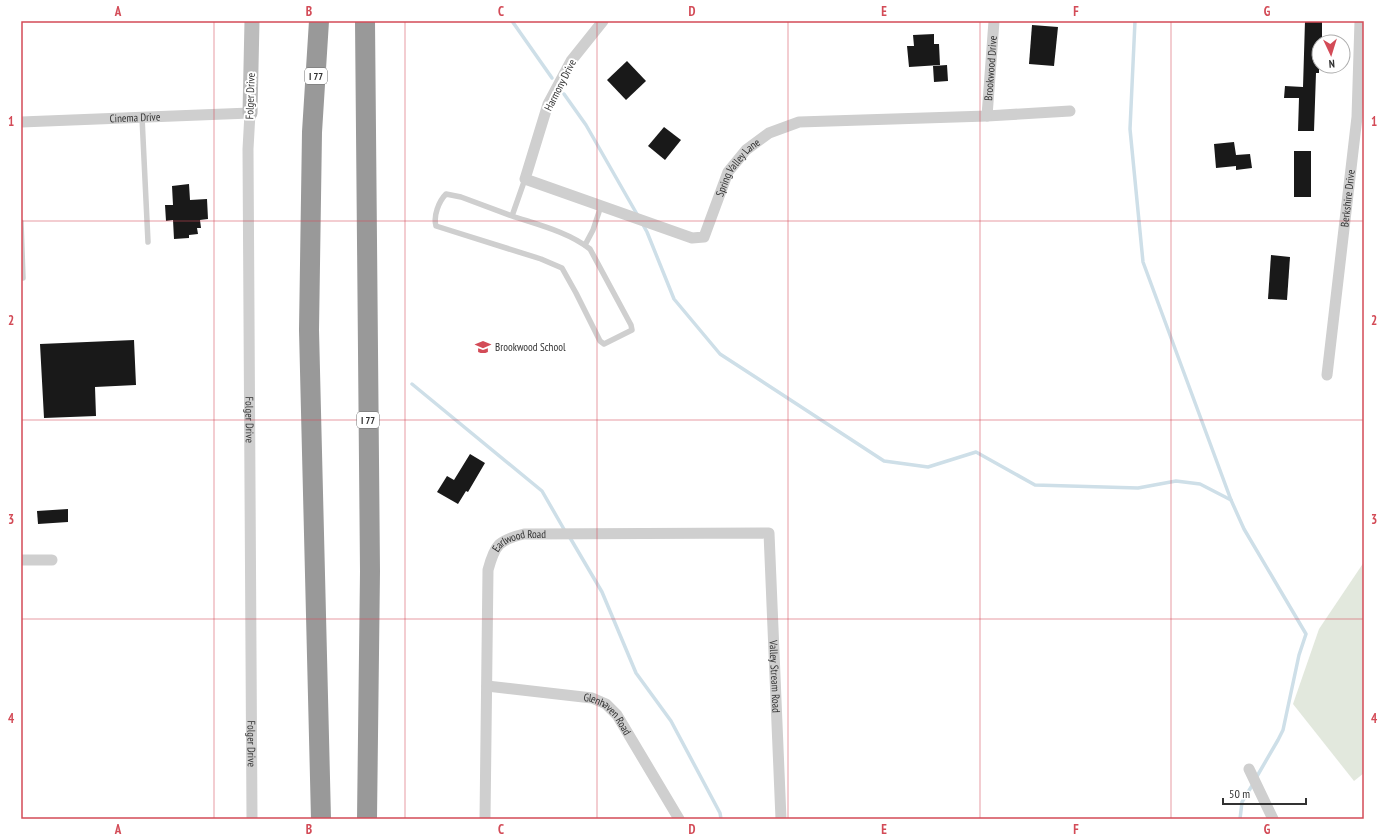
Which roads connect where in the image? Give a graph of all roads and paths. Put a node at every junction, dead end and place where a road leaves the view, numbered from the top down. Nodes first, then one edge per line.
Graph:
1 (252, 21) edge
2 (319, 21) edge
3 (365, 21) edge
4 (603, 21) edge
5 (994, 21) edge
6 (1360, 21) edge
7 (1070, 111) dead end
8 (250, 113) junction
9 (987, 116) junction
10 (142, 117) junction
11 (21, 122) edge
12 (524, 179) junction
13 (601, 206) junction
14 (512, 216) junction
15 (21, 222) edge
16 (148, 242) dead end
17 (585, 245) junction
18 (23, 278) dead end
19 (1327, 375) dead end
20 (769, 534) joint
21 (21, 560) edge
22 (52, 560) dead end
23 (487, 686) junction
24 (1249, 769) dead end
25 (252, 819) edge
26 (321, 819) edge
27 (367, 819) edge
28 (485, 819) edge
29 (679, 819) edge
30 (781, 819) edge
31 (1273, 819) edge

1 - 8 street, Folger Drive
2 - 26 highway, I 77
3 - 27 highway, I 77
4 - 12 street, Harmony Drive
5 - 9 street, Brookwood Drive
6 - 19 street, Berkshire Drive
7 - 9 street
8 - 10 street, Cinema Drive
8 - 25 street, Folger Drive
9 - 13 street, Spring Valley Lane
10 - 11 street, Cinema Drive
10 - 16 lane
12 - 13 street, Spring Valley Lane
12 - 14 lane
13 - 17 lane
14 - 17 lane
14 - 17 lane
15 - 18 lane
20 - 23 street, Earlwood Road
20 - 30 street, Valley Stream Road
21 - 22 street
23 - 28 street, Earlwood Road
23 - 29 street, Glenhaven Road
24 - 31 street

